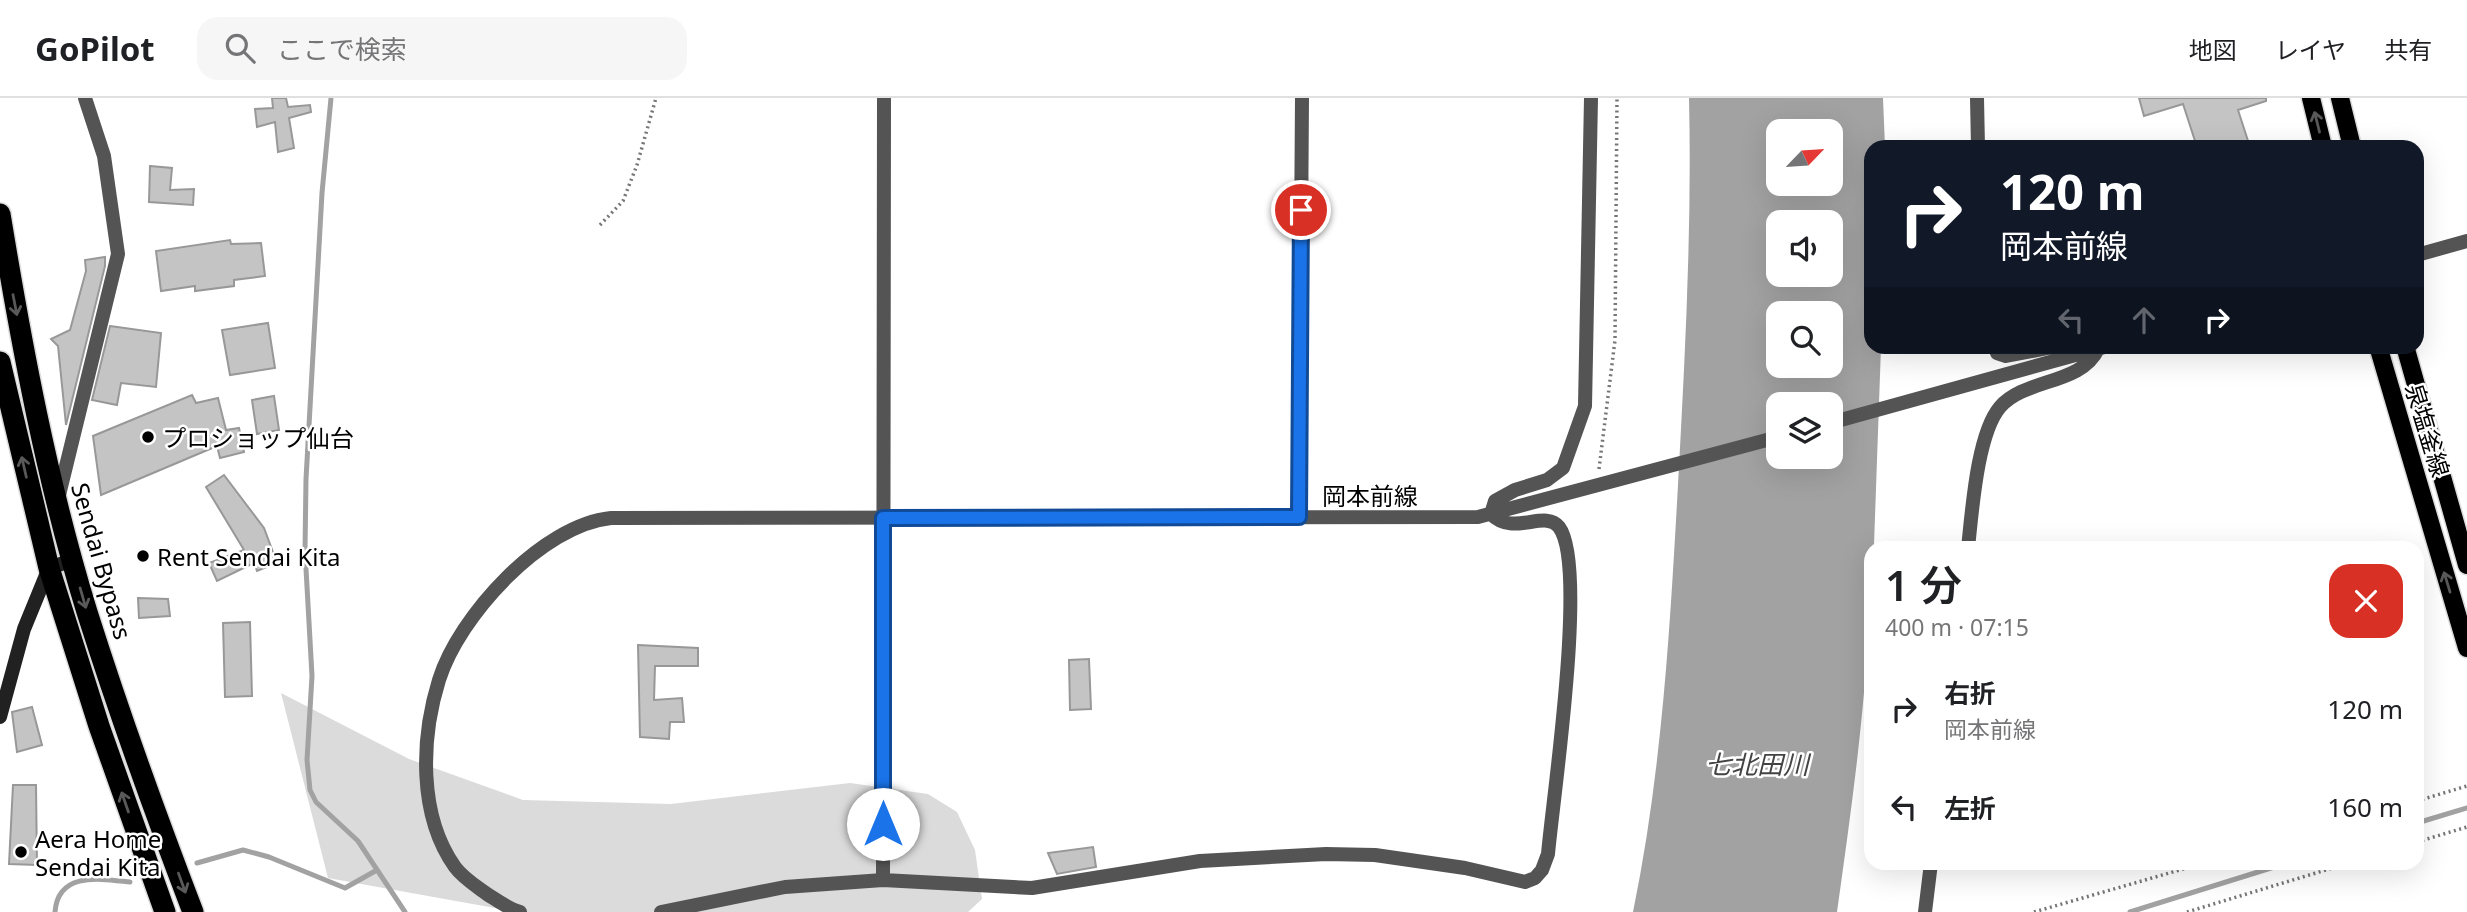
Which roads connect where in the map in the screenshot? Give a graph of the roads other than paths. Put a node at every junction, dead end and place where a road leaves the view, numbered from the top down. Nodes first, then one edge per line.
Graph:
1 (85, 98) edge
2 (884, 98) edge
3 (1302, 98) edge
4 (1591, 98) edge
5 (1977, 98) edge
6 (2311, 98) edge
7 (2340, 98) edge
8 (1978, 140) edge
9 (2321, 140) edge
10 (2350, 140) edge
11 (0, 214) edge
12 (2467, 241) edge
13 (2424, 253) edge
14 (2076, 354) edge
15 (2094, 354) edge
16 (2380, 354) edge
17 (2407, 354) edge
18 (0, 362) edge
19 (1843, 420) edge
20 (1766, 440) edge
21 (57, 503) junction
22 (34, 509) junction
23 (1485, 516) junction
24 (1299, 517) junction
25 (883, 518) junction
26 (1969, 541) edge
27 (73, 560) junction
28 (2467, 565) edge
29 (49, 568) junction
30 (2467, 648) edge
31 (0, 717) edge
32 (1930, 870) edge
33 (883, 880) junction
34 (165, 912) edge
35 (193, 912) edge
36 (520, 912) edge
37 (661, 912) edge
38 (1925, 912) edge

1 - 21 street
2 - 25 street
3 - 24 street
4 - 23 street
5 - 8 street
9 -> 6 main road
7 - 10 main road
11 -> 21 highway, Sendai Bypass
12 - 13 street
14 - 19 street
15 - 26 street
30 -> 16 main road, 泉塩釜線
17 - 28 main road
22 -> 18 highway, Sendai Bypass
20 - 23 street
21 - 22 street
21 - 27 highway, Sendai Bypass
22 - 29 highway, Sendai Bypass
23 - 24 street, 岡本前線
23 - 33 street
24 - 25 street, 岡本前線
25 - 33 street
25 - 36 street, 岡本前線
27 - 29 street
27 -> 35 highway, Sendai Bypass
29 - 31 street
34 -> 29 highway, Sendai Bypass
32 - 38 street
33 - 37 street

